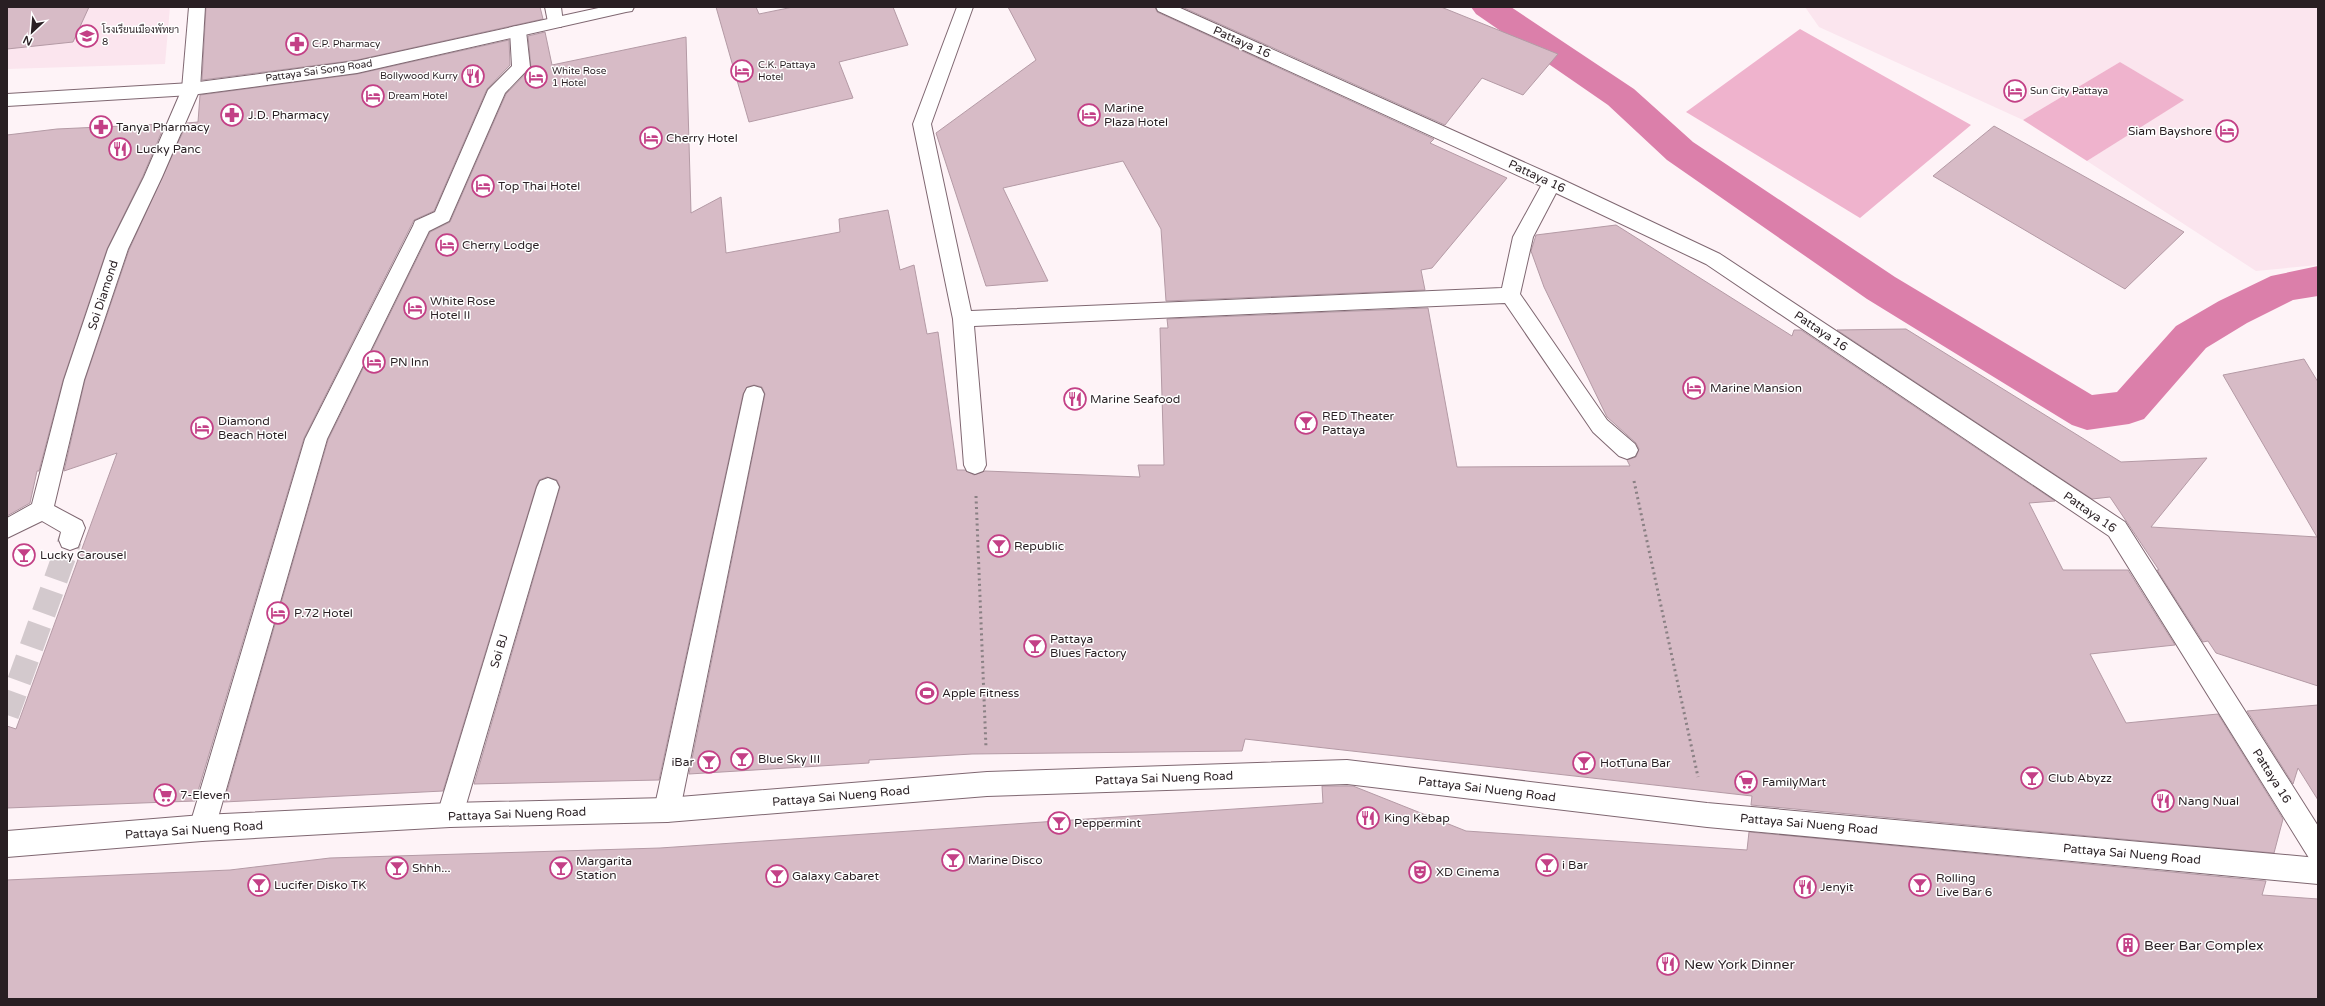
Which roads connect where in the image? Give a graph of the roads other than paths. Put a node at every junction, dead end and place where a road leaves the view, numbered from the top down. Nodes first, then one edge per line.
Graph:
1 (197, 7) edge
2 (626, 7) edge
3 (965, 7) edge
4 (1164, 7) edge
5 (554, 15) edge
6 (518, 31) junction
7 (191, 89) junction
8 (7, 100) edge
9 (1552, 183) junction
10 (1510, 296) junction
11 (963, 319) junction
12 (754, 394) dead end
13 (1627, 450) road end
14 (975, 465) road end
15 (548, 487) dead end
16 (42, 510) junction
17 (7, 528) edge
18 (70, 540) tunnel mouth
19 (667, 810) junction
20 (450, 816) junction
21 (202, 828) junction
22 (7, 844) edge
23 (2318, 849) edge
24 (2318, 871) edge

1 - 7 street, Soi Diamond
2 - 5 street, Pattaya Sai Song Road
3 - 11 street
4 - 9 street, Pattaya 16
5 - 6 street, Pattaya Sai Song Road
6 - 7 street, Pattaya Sai Song Road
6 - 21 street
7 - 8 street, Pattaya Sai Song Road
7 - 16 street, Soi Diamond
9 - 10 street
9 - 23 street, Pattaya 16
10 - 11 street
10 - 13 street
11 - 14 street
12 - 19 street
15 - 20 street, Soi BJ
16 - 17 street
16 - 18 street
19 - 20 street, Pattaya Sai Nueng Road
19 - 24 street, Pattaya Sai Nueng Road
20 - 21 street, Pattaya Sai Nueng Road
21 - 22 street, Pattaya Sai Nueng Road

